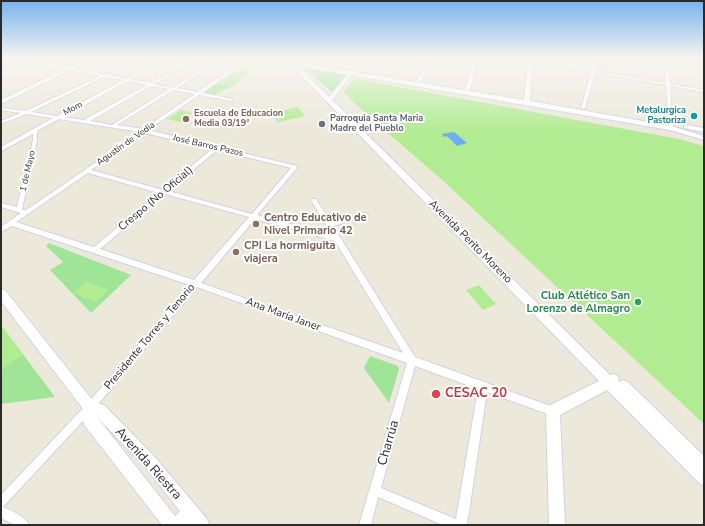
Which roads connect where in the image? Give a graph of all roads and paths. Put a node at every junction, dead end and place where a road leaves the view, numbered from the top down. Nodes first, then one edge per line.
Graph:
1 (41, 83) edge
2 (91, 83) edge
3 (121, 83) edge
4 (138, 83) edge
5 (154, 83) edge
6 (184, 83) edge
7 (215, 83) edge
8 (314, 83) edge
9 (315, 83) edge
10 (343, 83) edge
11 (421, 83) edge
12 (469, 83) edge
13 (529, 83) edge
14 (590, 83) edge
15 (659, 83) edge
16 (667, 84) junction
17 (150, 85) junction
18 (172, 90) junction
19 (467, 90) junction
20 (704, 91) edge
21 (198, 94) junction
22 (331, 98) junction
23 (230, 100) dead end
24 (527, 101) junction
25 (1, 102) edge
26 (582, 108) junction
27 (1, 109) edge
28 (25, 113) junction
29 (57, 118) junction
30 (85, 122) junction
31 (1, 123) edge
32 (113, 126) junction
33 (671, 126) junction
34 (35, 130) junction
35 (704, 130) edge
36 (145, 131) junction
37 (704, 138) edge
38 (216, 148) junction
39 (1, 149) edge
40 (295, 167) joint
41 (87, 171) junction
42 (165, 192) junction
43 (314, 200) dead end
44 (1, 205) edge
45 (19, 211) junction
46 (26, 213) junction
47 (252, 216) junction
48 (365, 216) dead end
49 (10, 223) junction
50 (330, 225) junction
51 (1, 230) edge
52 (338, 239) junction
53 (95, 250) junction
54 (195, 284) junction
55 (1, 293) edge
56 (412, 361) junction
57 (612, 381) junction
58 (483, 386) junction
59 (90, 407) junction
60 (553, 411) junction
61 (704, 466) edge
62 (704, 478) edge
63 (376, 491) junction
64 (1, 503) edge
65 (1, 512) edge
66 (190, 512) junction
67 (23, 525) edge
68 (172, 525) edge
69 (178, 525) edge
70 (201, 525) edge
71 (365, 525) edge
72 (456, 525) edge
73 (460, 525) edge
74 (557, 525) edge

1 - 25 main road
2 - 28 street
3 - 29 street, Mom
4 - 17 street
5 - 17 street
6 - 18 street
7 - 21 street, Agustín de Vedia
8 - 57 main road, Avenida Perito Moreno
9 - 22 main road, Avenida Perito Moreno
10 - 22 street
11 - 19 main road
12 - 19 street
13 - 24 main road
14 - 26 street
15 - 16 street
16 - 20 street
16 - 33 street
17 - 18 street
17 - 30 street
18 - 21 street
18 - 32 street
19 - 24 main road
21 - 23 street
21 - 36 street, Agustín de Vedia
22 - 57 main road, Avenida Perito Moreno
24 - 26 main road
24 - 33 main road
26 - 33 main road
27 - 28 street, José Barros Pazos
28 - 29 street, José Barros Pazos
28 - 31 street
29 - 30 street, José Barros Pazos
29 - 34 street, Mom
30 - 32 street, José Barros Pazos
32 - 36 street, José Barros Pazos
33 - 35 main road
33 - 37 main road
34 - 39 street, Mom
34 - 45 street, 1 de Mayo
36 - 38 street, José Barros Pazos
36 - 41 street, Agustín de Vedia
38 - 40 street, José Barros Pazos
38 - 42 street, Crespo (No Oficial)
40 - 47 street, Presidente Torres y Tenorio
41 - 42 street
41 - 46 street, Agustín de Vedia
42 - 47 street
42 - 53 street, Crespo (No Oficial)
43 - 50 street
44 - 45 street
45 - 46 street
46 - 49 street, Agustín de Vedia
47 - 52 street
47 - 54 street, Presidente Torres y Tenorio
48 - 50 street
49 - 51 street, Agustín de Vedia
49 - 53 street, Ana María Janer
50 - 52 street
52 - 56 street
53 - 54 street, Ana María Janer
54 - 56 street, Ana María Janer
54 - 59 street, Presidente Torres y Tenorio
55 - 59 main road, Avenida Riestra
56 - 58 street, Ana María Janer
56 - 63 street, Charrúa
57 - 60 main road
57 - 61 main road, Avenida Perito Moreno
57 - 62 main road, Avenida Perito Moreno
58 - 60 street, Ana María Janer
58 - 73 street
59 - 64 street, Presidente Torres y Tenorio
59 - 66 main road, Avenida Riestra
59 - 68 main road, Avenida Riestra
60 - 74 main road
63 - 71 street, Charrúa
63 - 72 street
65 - 67 street
66 - 69 main road
66 - 70 main road, Avenida Riestra

